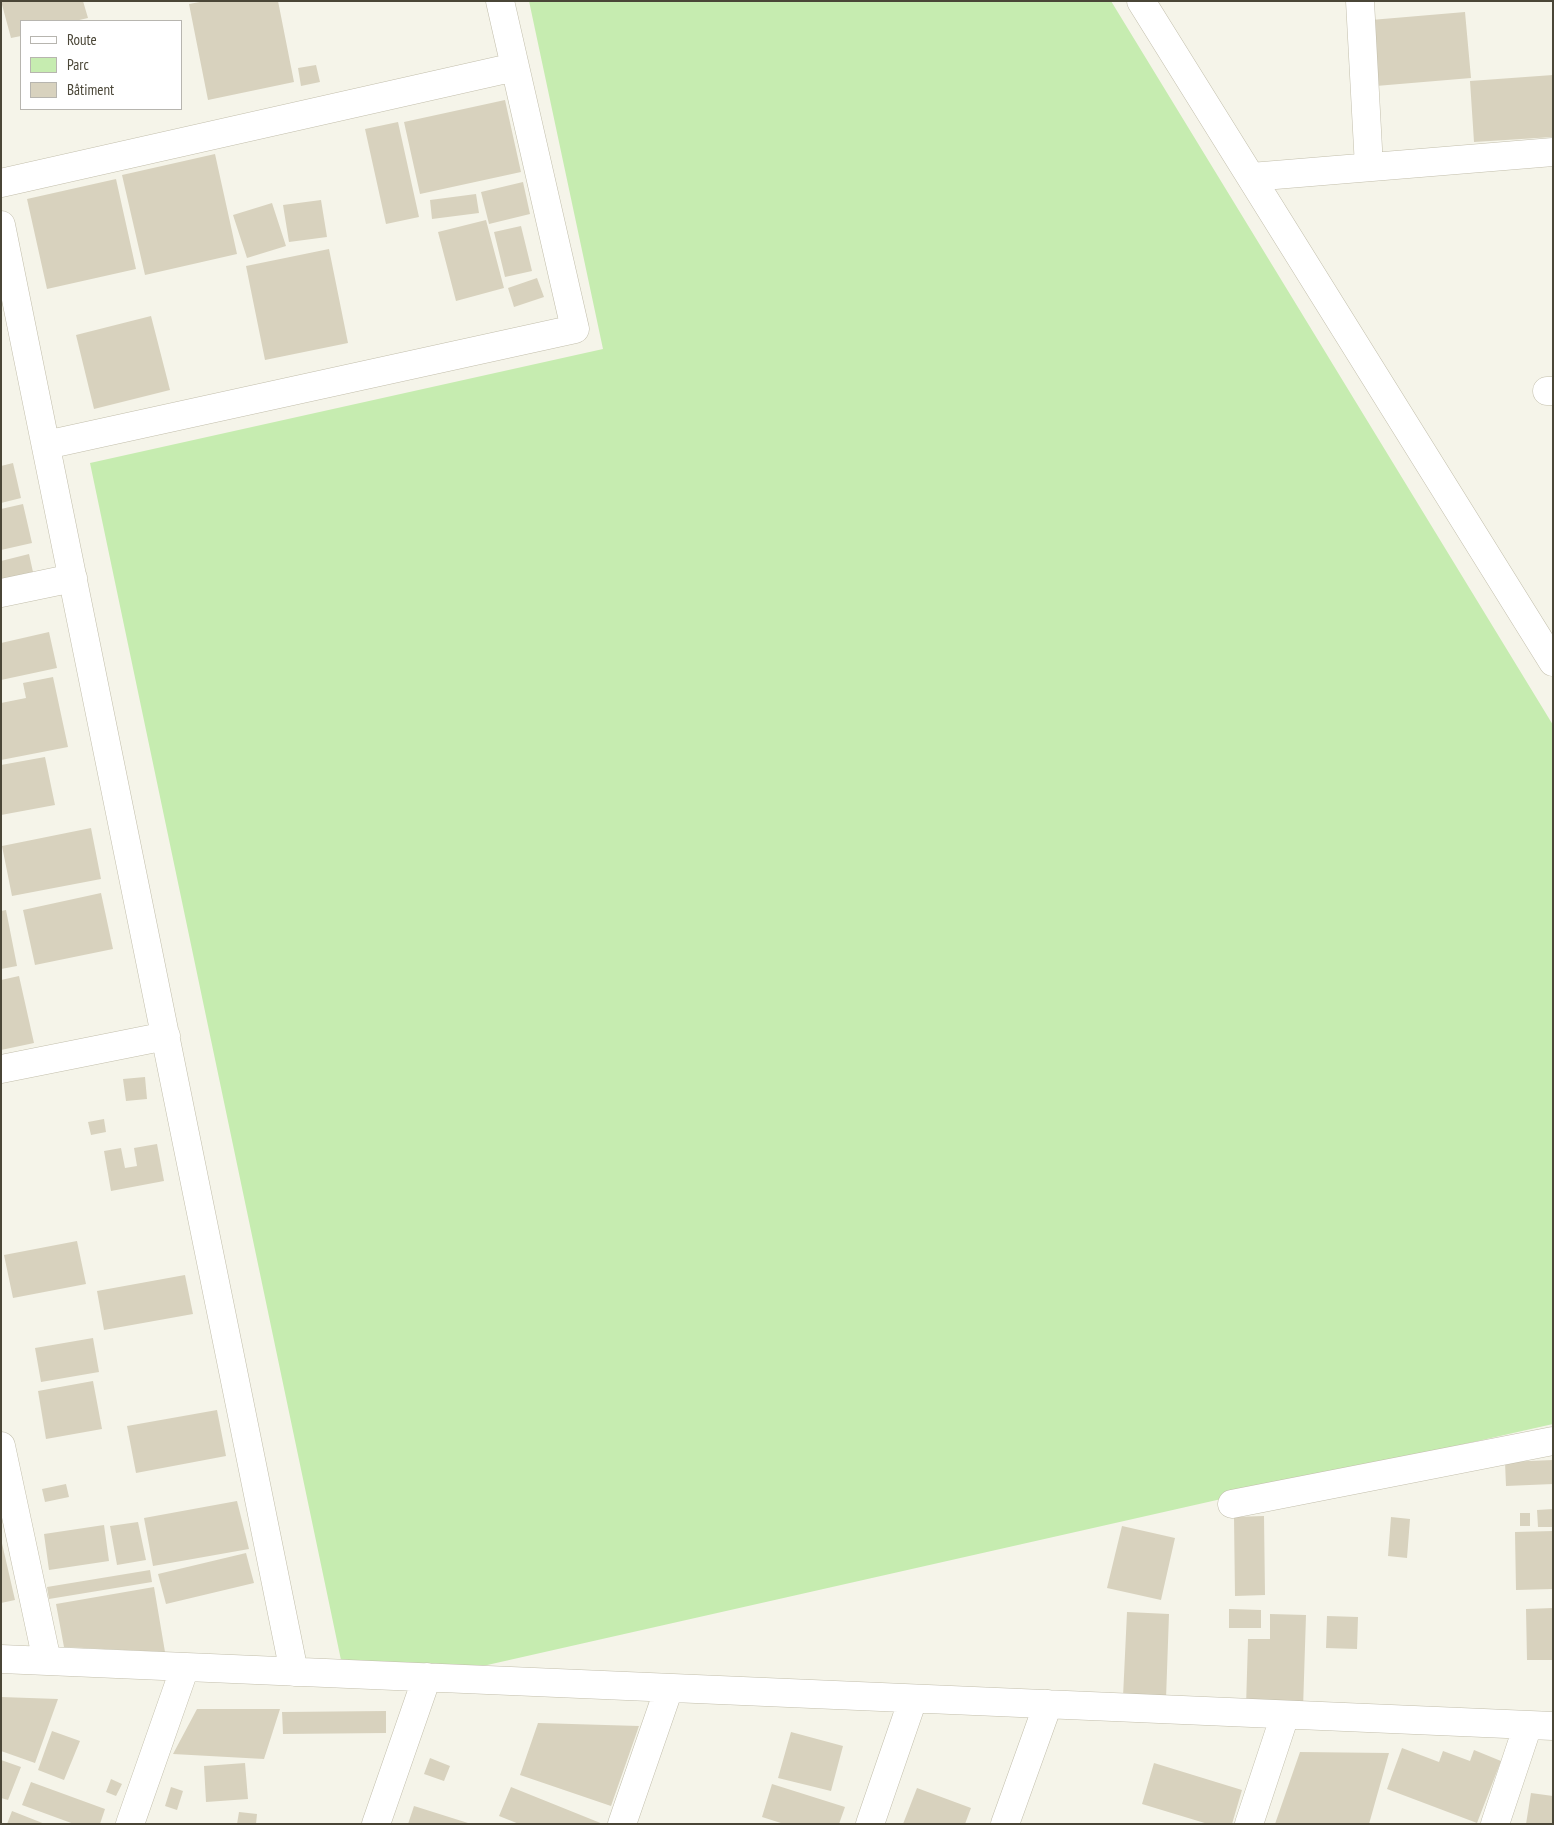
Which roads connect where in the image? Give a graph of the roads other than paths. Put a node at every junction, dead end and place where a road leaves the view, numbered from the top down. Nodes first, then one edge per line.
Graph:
1 (500, 1) edge
2 (1141, 1) edge
3 (1360, 1) edge
4 (515, 67) junction
5 (1553, 152) edge
6 (1369, 167) junction
7 (1251, 177) junction
8 (1, 183) edge
9 (1, 225) edge
10 (46, 445) junction
11 (73, 578) junction
12 (1, 593) edge
13 (1544, 634) edge
14 (1553, 662) edge
15 (166, 1036) junction
16 (1, 1069) edge
17 (1553, 1442) edge
18 (1, 1446) edge
19 (1232, 1504) dead end
20 (1, 1659) edge
21 (47, 1661) junction
22 (186, 1667) junction
23 (294, 1672) junction
24 (427, 1677) junction
25 (670, 1688) junction
26 (913, 1699) junction
27 (1048, 1704) junction
28 (1285, 1715) junction
29 (1540, 1726) edge
30 (130, 1824) edge
31 (376, 1824) edge
32 (622, 1824) edge
33 (870, 1824) edge
34 (1005, 1824) edge
35 (1249, 1824) edge
36 (1495, 1824) edge

1 - 4 street
2 - 7 street
3 - 6 street
4 - 8 street
4 - 10 street
5 - 6 street
6 - 7 street
7 - 13 street
9 - 10 street
10 - 11 street
11 - 12 street
11 - 15 street
13 - 14 street
15 - 16 street
15 - 23 street
17 - 19 street
18 - 21 street
20 - 21 street
21 - 22 street
22 - 23 street
22 - 30 street
23 - 24 street
24 - 25 street
24 - 31 street
25 - 26 street
25 - 32 street
26 - 27 street
26 - 33 street
27 - 28 street
27 - 34 street
28 - 29 street
28 - 35 street
29 - 36 street

